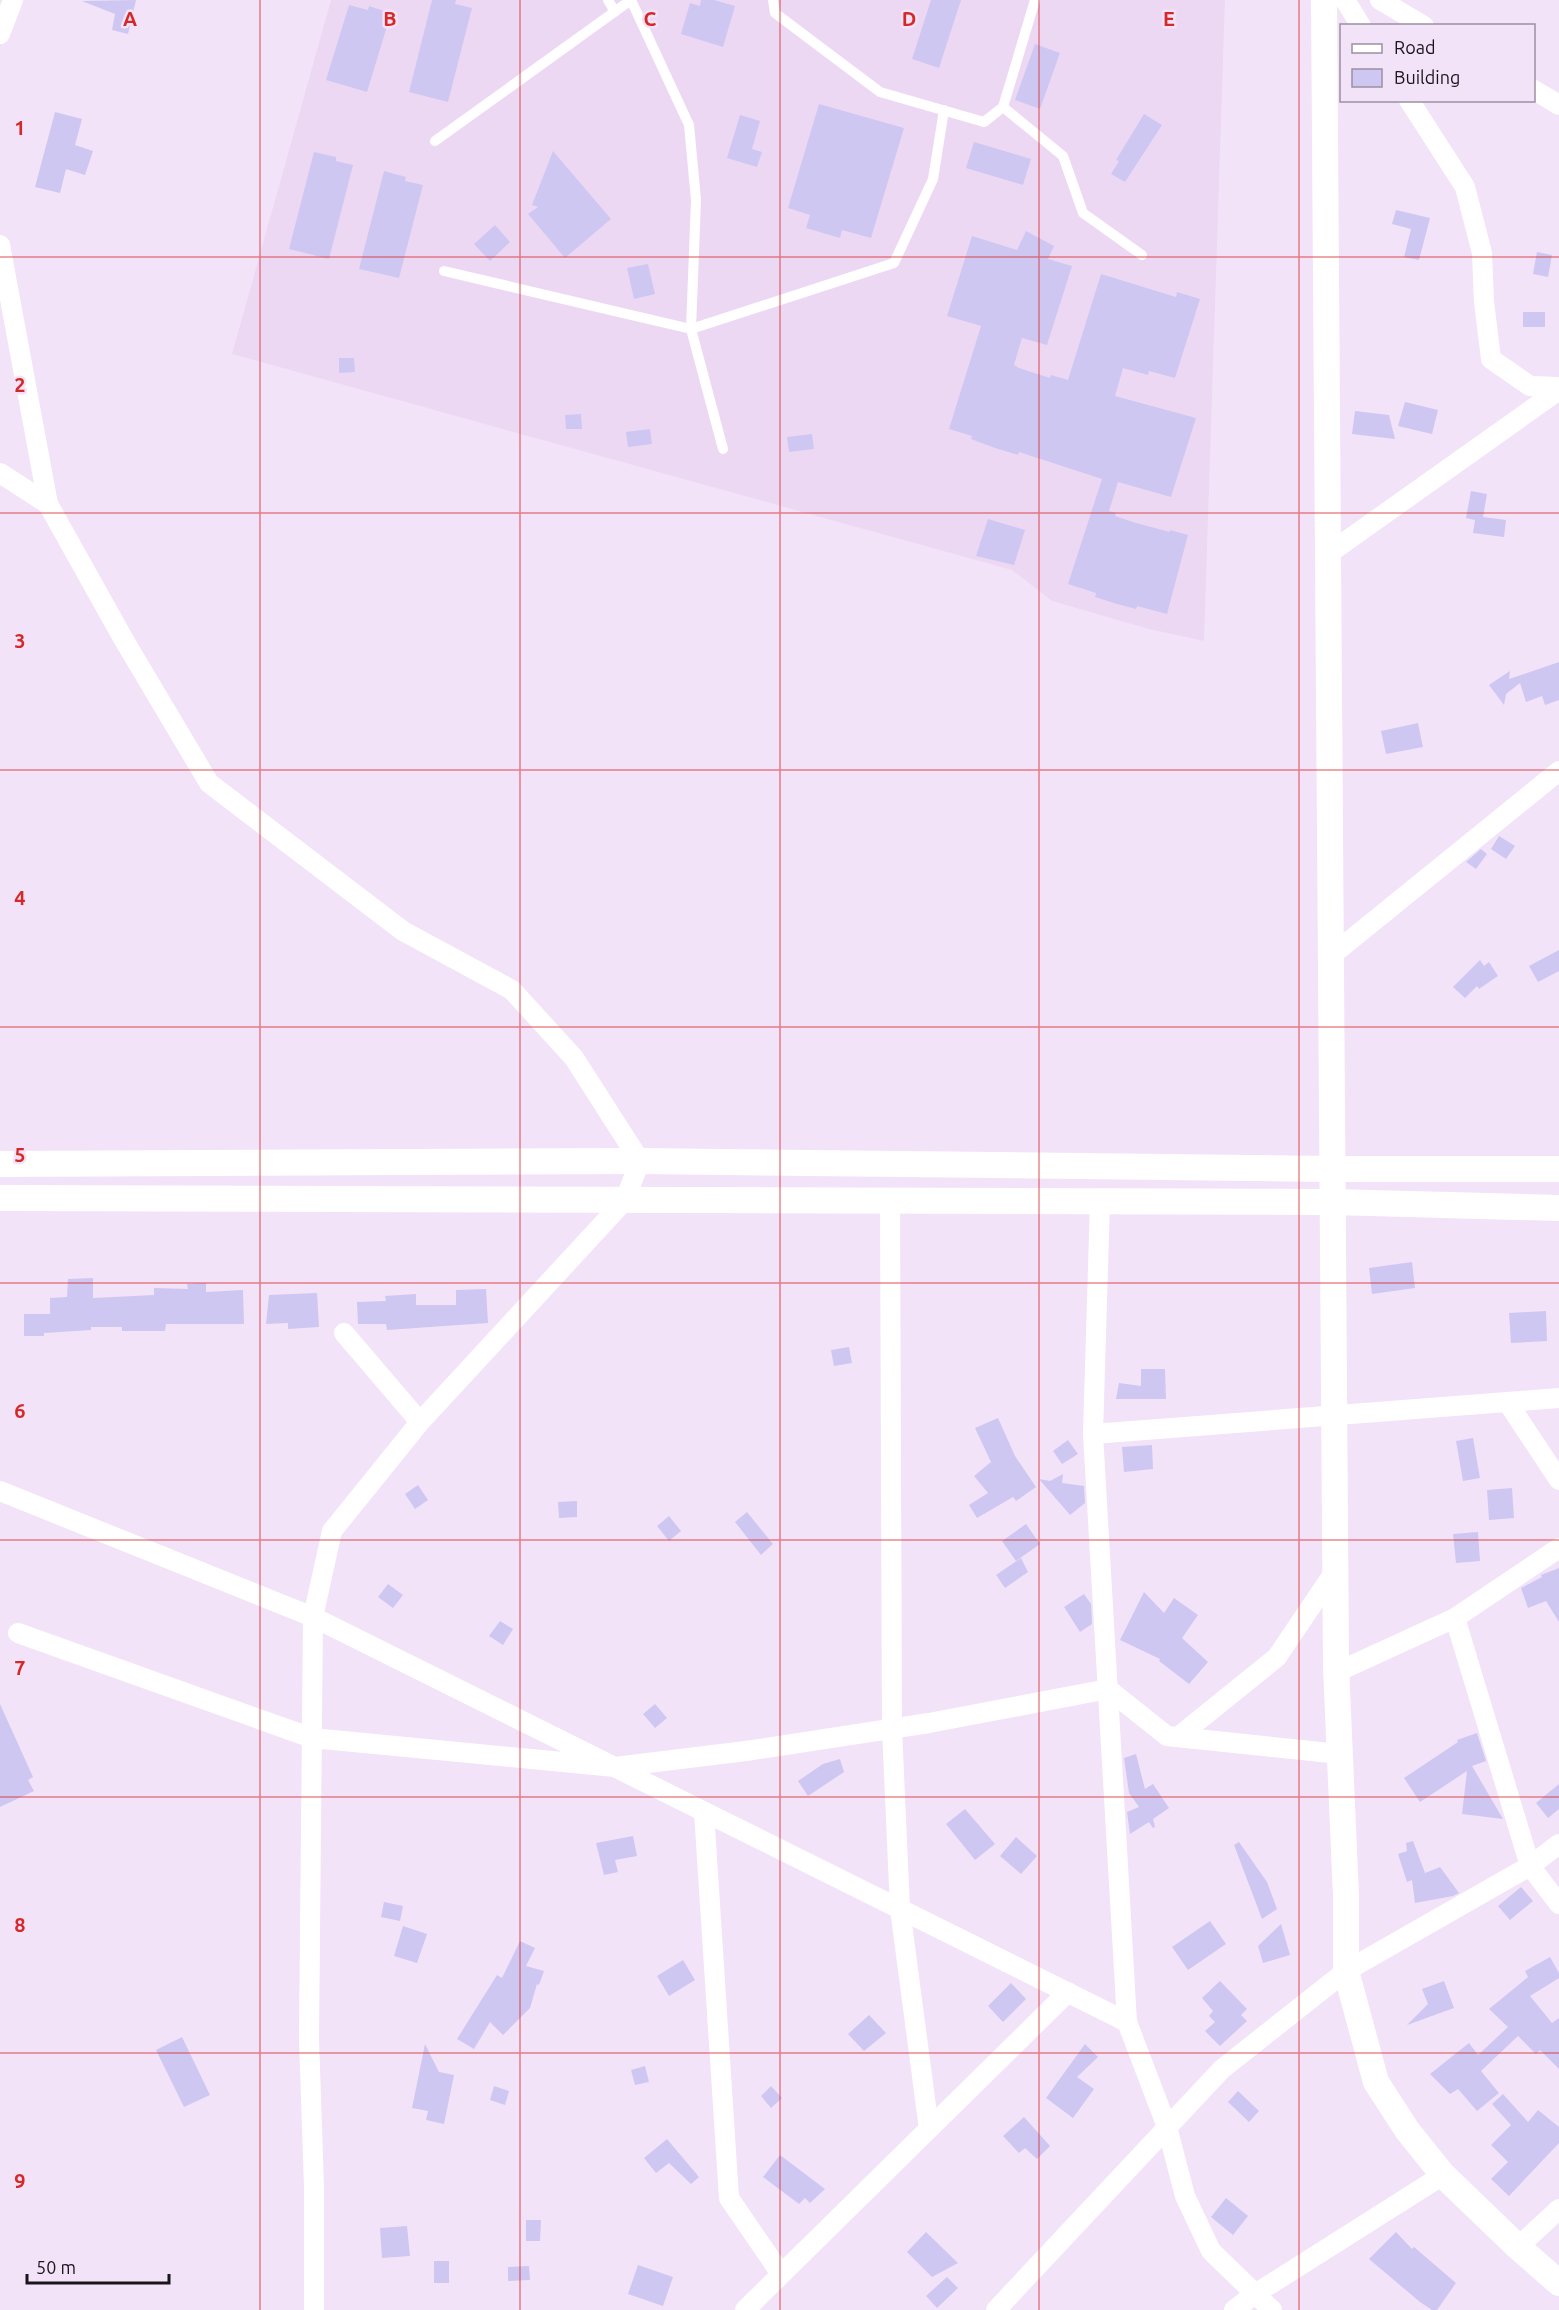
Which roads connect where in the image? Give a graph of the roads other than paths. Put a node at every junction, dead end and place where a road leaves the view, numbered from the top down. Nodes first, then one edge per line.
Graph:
1 (13, 0) edge
2 (608, 0) edge
3 (631, 0) edge
4 (773, 0) edge
5 (1035, 0) edge
6 (1324, 0) edge
7 (1345, 0) edge
8 (1380, 0) edge
9 (615, 12) junction
10 (1360, 24) edge
11 (1421, 24) edge
12 (0, 34) edge
13 (1535, 91) edge
14 (1410, 102) edge
15 (1559, 105) edge
16 (1003, 107) junction
17 (944, 110) junction
18 (435, 141) dead end
19 (0, 245) edge
20 (1142, 255) dead end
21 (444, 271) dead end
22 (691, 329) junction
23 (1559, 388) edge
24 (723, 449) dead end
25 (0, 473) edge
26 (48, 504) junction
27 (1328, 554) junction
28 (1559, 771) edge
29 (1332, 955) junction
30 (640, 1161) junction
31 (0, 1164) edge
32 (143, 1164) junction
33 (1332, 1169) junction
34 (1559, 1169) edge
35 (0, 1198) edge
36 (143, 1198) junction
37 (625, 1200) junction
38 (891, 1200) junction
39 (1100, 1201) junction
40 (1333, 1202) junction
41 (1559, 1208) edge
42 (344, 1333) dead end
43 (1559, 1398) edge
44 (1508, 1403) junction
45 (1334, 1416) junction
46 (420, 1422) junction
47 (1093, 1434) junction
48 (1559, 1479) edge
49 (0, 1491) edge
50 (1559, 1548) edge
51 (1335, 1571) junction
52 (313, 1617) junction
53 (1455, 1618) junction
54 (18, 1633) dead end
55 (1336, 1672) junction
56 (1108, 1689) junction
57 (892, 1729) junction
58 (1178, 1737) junction
59 (312, 1738) junction
60 (1340, 1754) junction
61 (615, 1767) junction
62 (704, 1812) junction
63 (1559, 1844) edge
64 (1530, 1866) junction
65 (1559, 1904) edge
66 (900, 1909) junction
67 (1346, 1971) junction
68 (1068, 1992) junction
69 (1127, 2022) junction
70 (1167, 2127) junction
71 (929, 2129) junction
72 (1443, 2175) junction
73 (1559, 2209) edge
74 (1518, 2247) junction
75 (781, 2274) junction
76 (1559, 2283) edge
77 (1255, 2294) junction
78 (314, 2310) edge
79 (744, 2310) edge
80 (996, 2310) edge
81 (1234, 2310) edge
82 (1272, 2310) edge

1 - 12 street
2 - 9 lane
3 - 9 lane
3 - 22 lane
4 - 17 lane
5 - 16 lane
6 - 27 street
7 - 10 street
8 - 11 street
9 - 18 lane
13 - 15 street
14 - 23 street
16 - 17 lane
16 - 20 lane
17 - 22 lane
19 - 26 street
21 - 22 lane
22 - 24 lane
23 - 27 street
25 - 26 street
26 - 30 street
27 - 29 street
28 - 29 street
29 - 33 street
30 - 32 street
30 - 33 street
30 - 37 street
31 - 32 street
32 - 36 street
33 - 34 street
33 - 40 street
35 - 36 street
36 - 37 street
37 - 38 street
37 - 46 street
38 - 39 street
38 - 57 street
39 - 40 street
39 - 47 street
40 - 41 street
40 - 45 street
42 - 46 street
43 - 44 street
44 - 45 street
44 - 48 street
45 - 47 street
45 - 51 street
46 - 52 street
47 - 56 street
49 - 52 street
50 - 53 street
51 - 55 street
51 - 58 street
52 - 59 street
52 - 61 street
53 - 55 street
53 - 64 street
54 - 59 street
55 - 60 street
56 - 57 street
56 - 58 street
56 - 69 street
57 - 61 street
57 - 66 street
58 - 60 street
59 - 61 street
59 - 78 street
60 - 67 street
61 - 62 street
62 - 66 street
62 - 75 street
63 - 64 street
64 - 65 street
64 - 67 street
66 - 68 street
66 - 71 street
67 - 70 street
67 - 72 street
68 - 69 street
68 - 71 street
69 - 70 street
70 - 77 street
70 - 80 street
71 - 75 street
72 - 74 street
72 - 77 street
73 - 74 street
74 - 76 street
75 - 79 street
77 - 81 street
77 - 82 street

